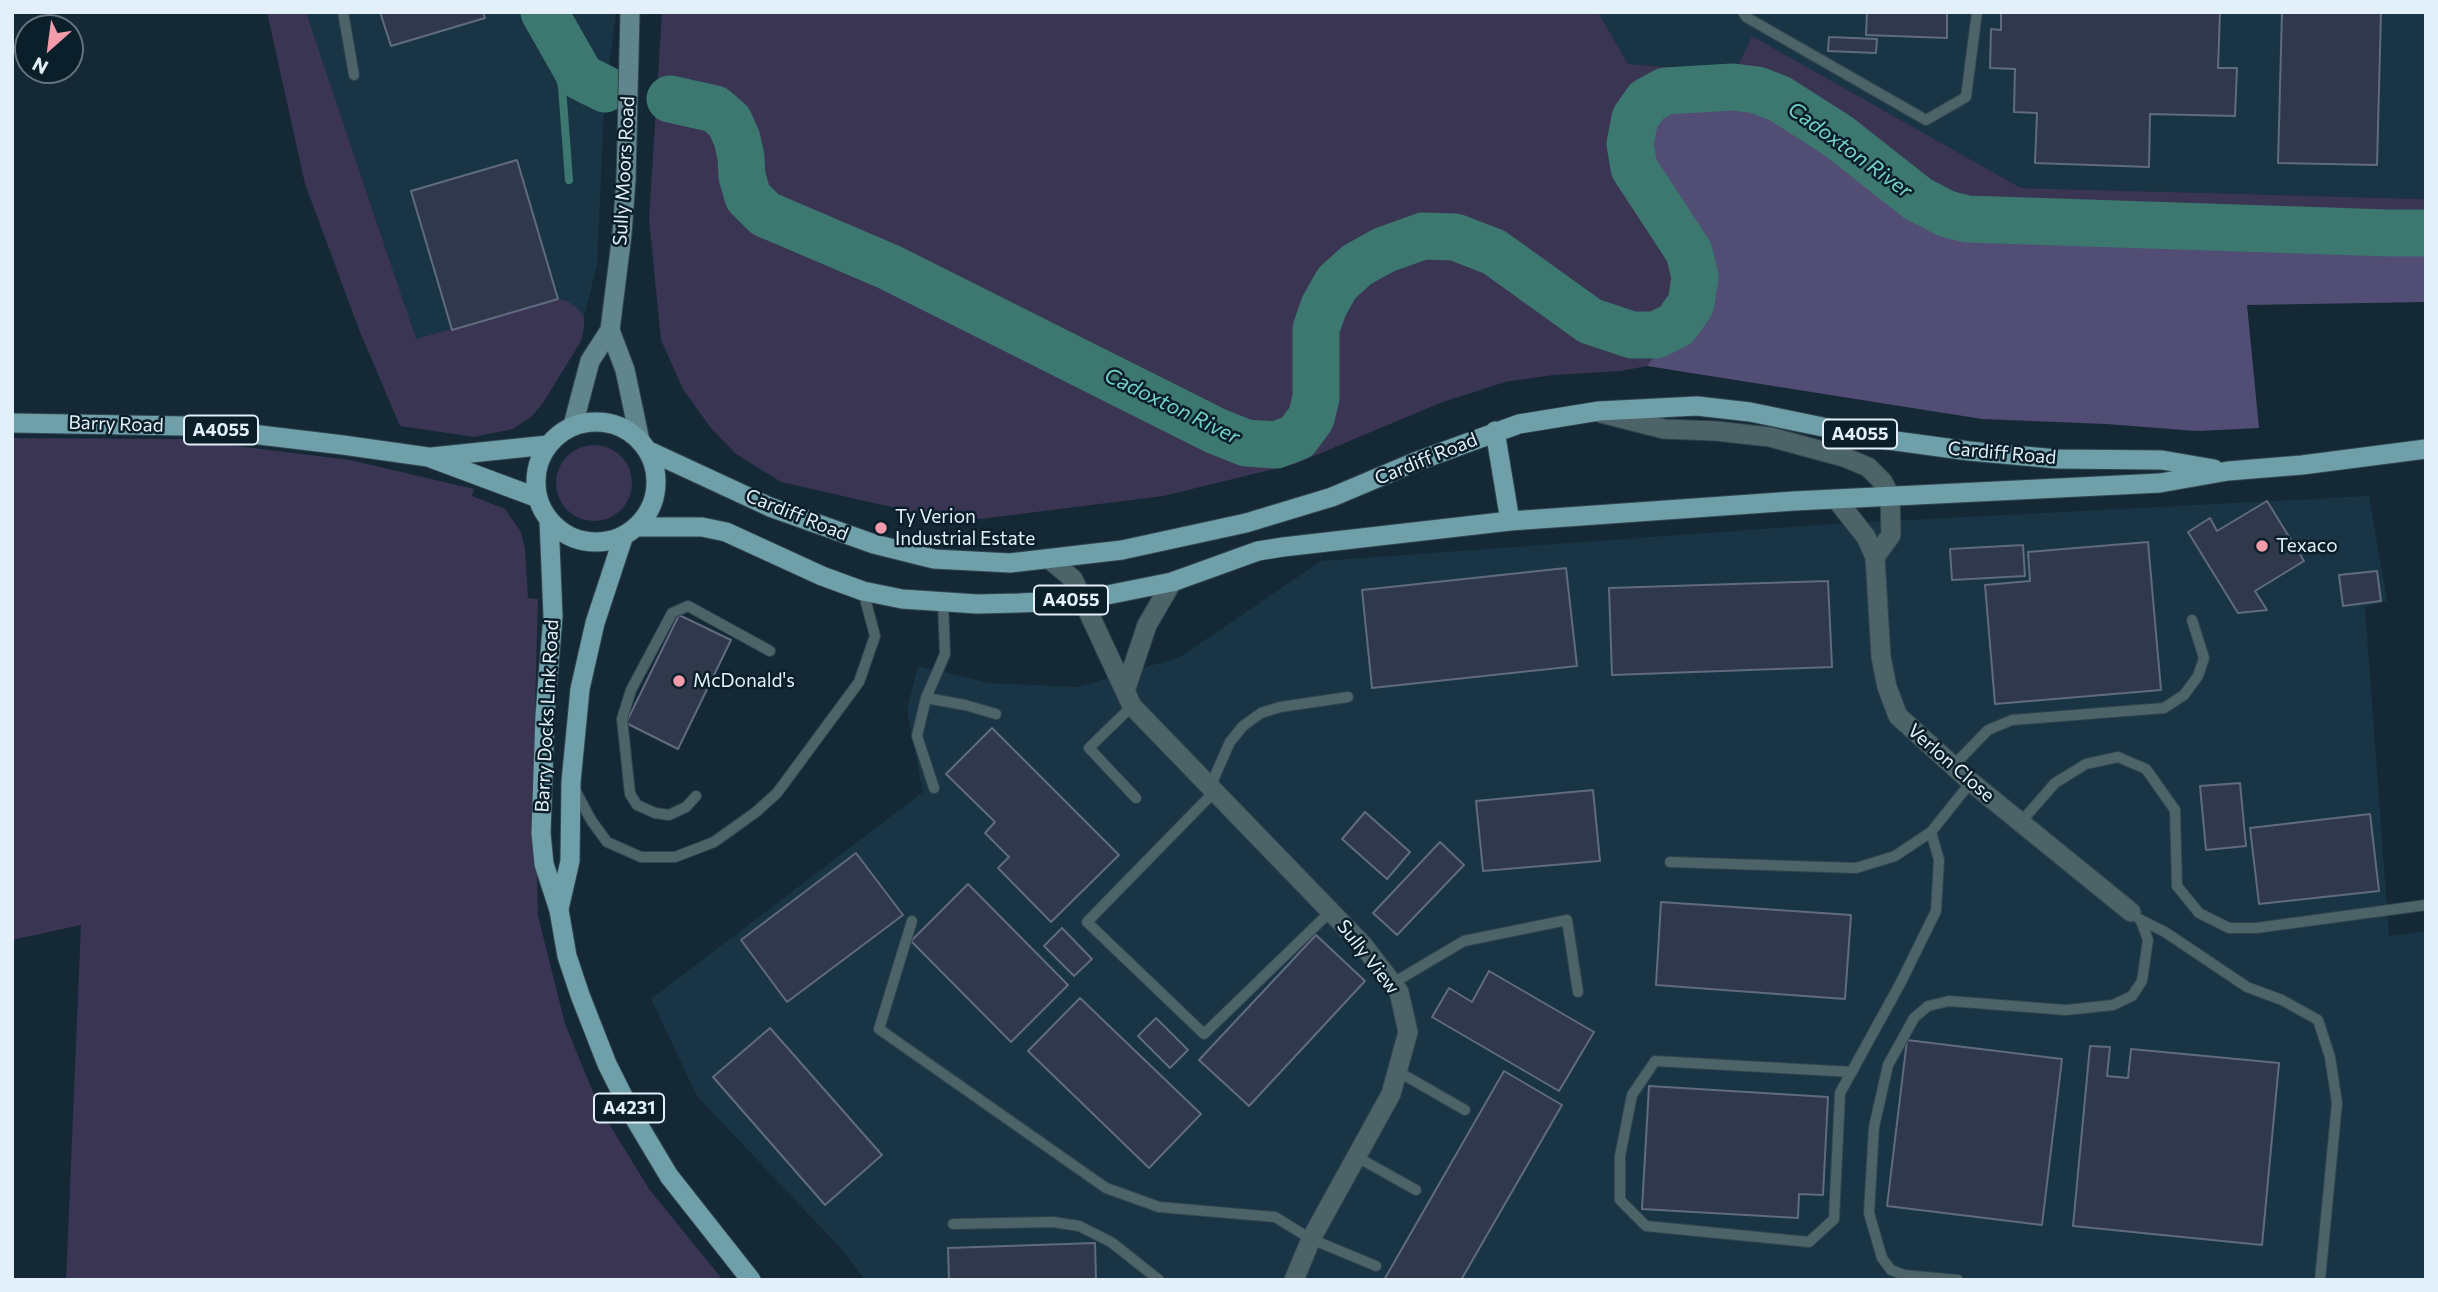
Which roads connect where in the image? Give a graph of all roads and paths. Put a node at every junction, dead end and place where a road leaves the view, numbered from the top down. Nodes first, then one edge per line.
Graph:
1 (343, 12) edge
2 (631, 12) edge
3 (1743, 12) edge
4 (1977, 12) edge
5 (354, 75) dead end
6 (610, 330) junction
7 (1594, 412) junction
8 (12, 423) edge
9 (573, 425) junction
10 (1495, 431) junction
11 (548, 445) junction
12 (643, 445) junction
13 (2426, 449) edge
14 (428, 457) junction
15 (2228, 471) junction
16 (1890, 496) junction
17 (538, 498) junction
18 (1836, 499) junction
19 (549, 520) junction
20 (1510, 521) junction
21 (630, 531) junction
22 (1875, 557) junction
23 (1049, 559) junction
24 (1172, 582) junction
25 (863, 591) junction
26 (1082, 600) junction
27 (943, 602) junction
28 (2192, 620) dead end
29 (770, 651) dead end
30 (1348, 697) dead end
31 (926, 698) junction
32 (1128, 699) junction
33 (996, 715) dead end
34 (1954, 765) junction
35 (571, 782) junction
36 (1971, 782) junction
37 (934, 788) dead end
38 (1212, 789) junction
39 (696, 796) dead end
40 (1136, 798) dead end
41 (2020, 823) junction
42 (1931, 832) junction
43 (1670, 862) dead end
44 (2426, 905) edge
45 (559, 910) junction
46 (1331, 911) junction
47 (2136, 916) junction
48 (912, 921) dead end
49 (1393, 983) junction
50 (1578, 992) dead end
51 (1397, 1071) junction
52 (1852, 1072) junction
53 (1465, 1110) dead end
54 (1357, 1157) junction
55 (1416, 1189) dead end
56 (953, 1224) dead end
57 (1311, 1239) junction
58 (1376, 1266) dead end
59 (751, 1280) edge
60 (1159, 1280) edge
61 (1294, 1280) edge
62 (1958, 1280) edge
63 (2320, 1280) edge

1 - 5 lane
2 - 6 main road, Sully Moors Road
3 - 4 lane
6 - 9 main road, Sully Moors Road
6 - 12 main road, Sully Moors Road
7 - 10 main road, Cardiff Road / A4055
7 - 15 main road, Cardiff Road / A4055
7 - 16 street
8 - 14 main road, Barry Road / A4055
9 - 11 main road
9 - 12 main road
10 - 20 main road
10 - 23 main road, Cardiff Road / A4055
11 - 14 main road, Barry Road / A4055
11 - 17 main road
12 - 21 main road
12 - 23 main road, Cardiff Road / A4055
13 - 15 main road, Cardiff Road / A4055
14 - 17 main road, Barry Road / A4055
15 - 16 main road, Cardiff Road / A4055
16 - 18 main road, Cardiff Road / A4055
16 - 22 street
17 - 19 main road
18 - 20 main road, Cardiff Road / A4055
18 - 22 street, Verlon Close
19 - 21 main road
19 - 45 main road, Barry Docks Link Road / A4231
20 - 24 main road, Cardiff Road / A4055
21 - 25 main road, Cardiff Road / A4055
21 - 35 main road, Barry Docks Link Road / A4231
22 - 34 street, Verlon Close
23 - 26 street, Sully View
24 - 26 main road, Cardiff Road / A4055
24 - 32 street
25 - 27 main road, Cardiff Road / A4055
25 - 35 lane
26 - 27 main road, Cardiff Road / A4055
26 - 32 street, Sully View
27 - 31 lane
28 - 34 lane
29 - 39 lane
30 - 38 lane
31 - 33 lane
31 - 37 lane
32 - 38 street, Sully View
32 - 40 lane
34 - 36 street, Verlon Close
35 - 45 main road, Barry Docks Link Road / A4231
36 - 41 street, Verlon Close
36 - 42 lane
38 - 46 street, Sully View
38 - 46 lane
41 - 44 lane
41 - 47 street, Verlon Close
42 - 43 lane
42 - 52 lane
45 - 59 main road, Barry Docks Link Road / A4231
46 - 49 street, Sully View
47 - 62 lane
47 - 63 lane
48 - 57 lane
49 - 50 lane
49 - 51 street, Sully View
51 - 53 lane
51 - 54 street, Sully View
52 - 52 lane
54 - 55 lane
54 - 57 street, Sully View
56 - 60 lane
57 - 58 lane
57 - 61 street, Sully View

